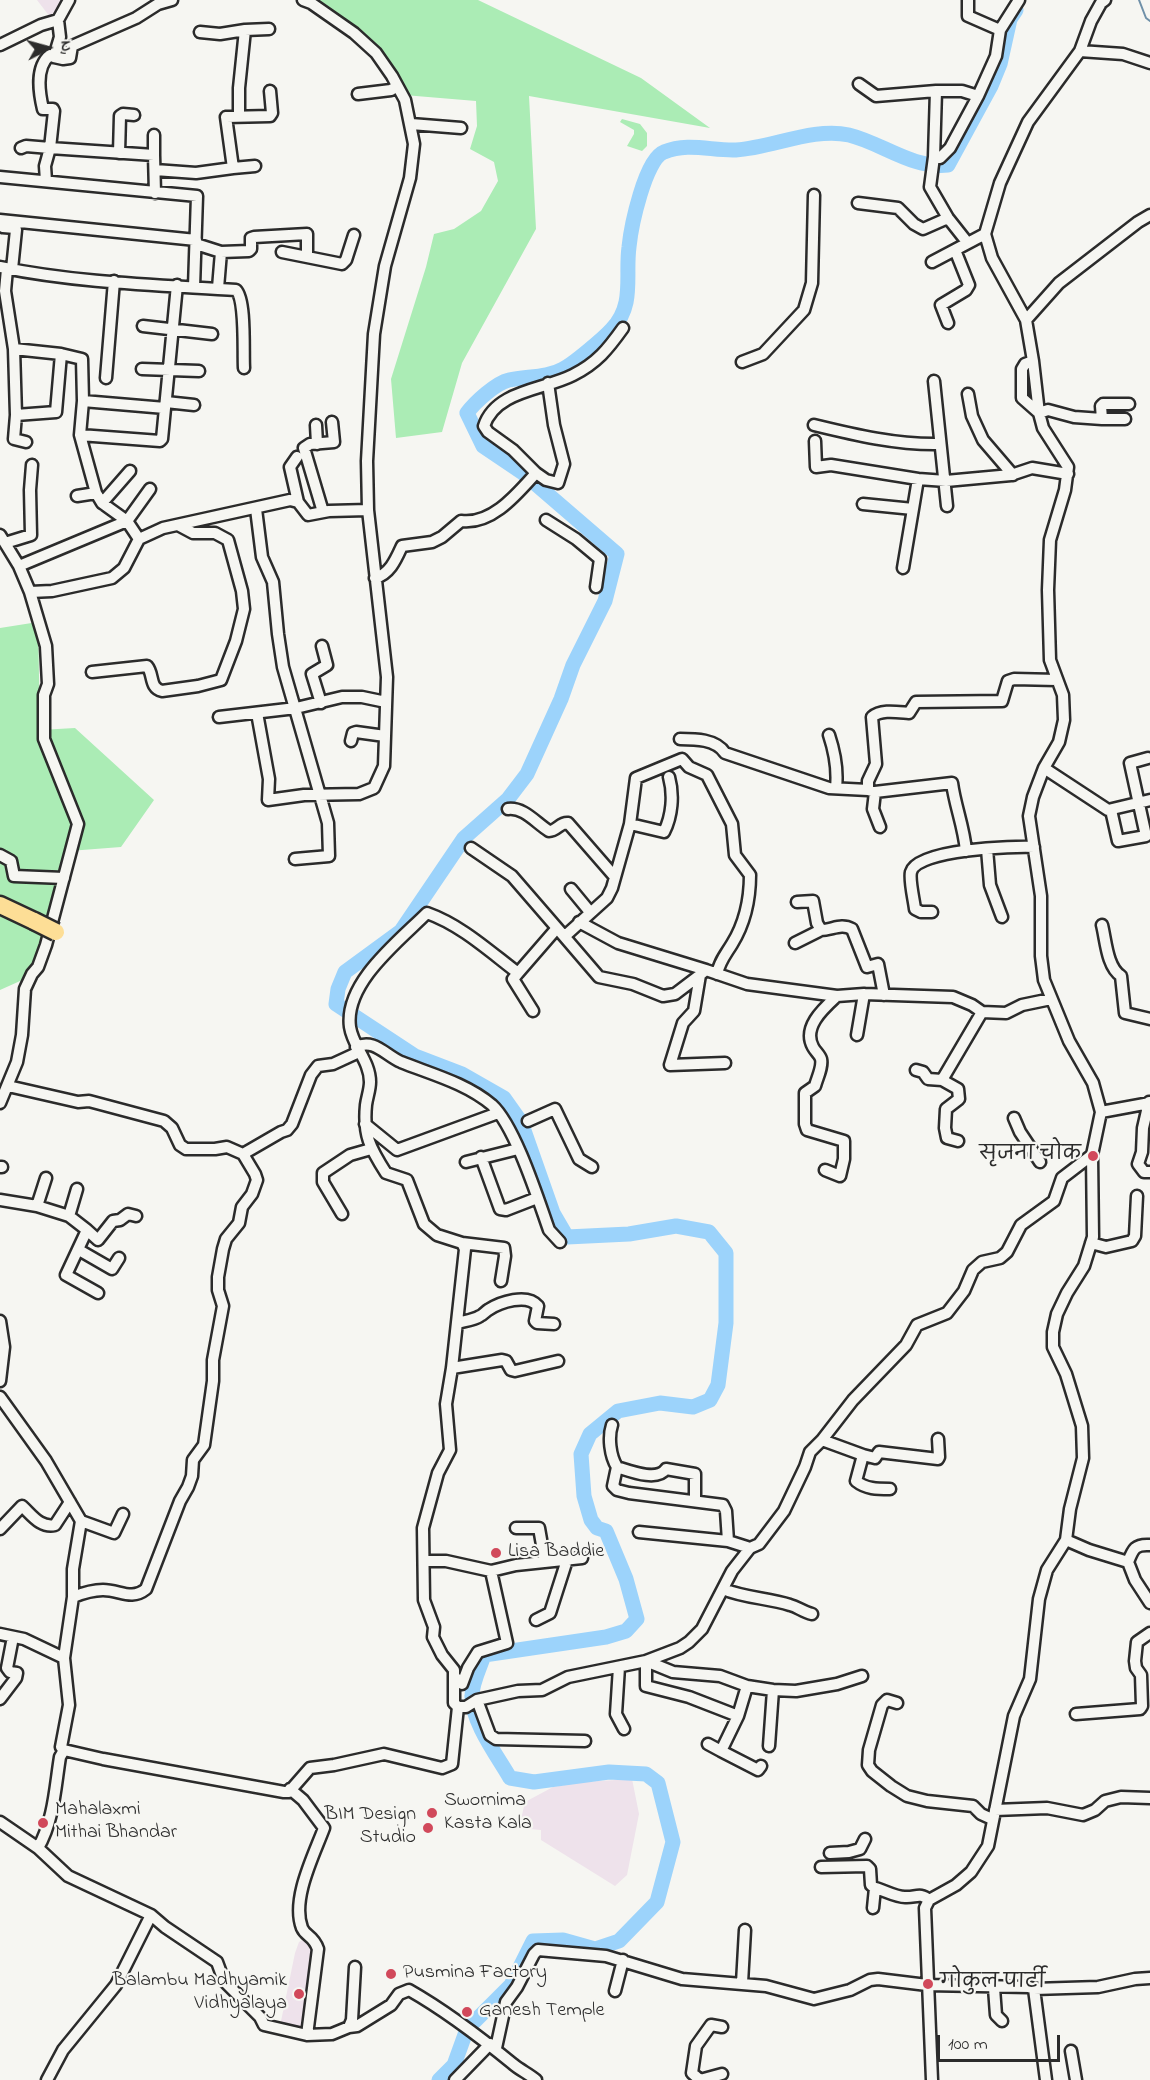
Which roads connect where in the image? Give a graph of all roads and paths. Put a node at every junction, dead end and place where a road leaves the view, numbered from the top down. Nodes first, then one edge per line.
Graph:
1 (69, 0) edge
2 (172, 0) edge
3 (303, 0) edge
4 (968, 0) edge
5 (1019, 0) edge
6 (1105, 0) edge
7 (57, 20) junction
8 (269, 29) dead end
9 (245, 30) junction
10 (1000, 30) junction
11 (200, 32) dead end
12 (0, 45) edge
13 (1080, 51) junction
14 (54, 57) junction
15 (1150, 63) edge
16 (859, 84) dead end
17 (397, 86) junction
18 (270, 91) dead end
19 (936, 91) junction
20 (358, 94) dead end
21 (978, 96) junction
22 (134, 115) dead end
23 (239, 116) junction
24 (411, 124) junction
25 (461, 128) dead end
26 (154, 135) dead end
27 (21, 148) dead end
28 (50, 148) junction
29 (118, 153) junction
30 (154, 155) junction
31 (934, 157) junction
32 (255, 166) dead end
33 (233, 168) junction
34 (155, 170) junction
35 (0, 177) edge
36 (46, 181) junction
37 (155, 193) junction
38 (814, 195) dead end
39 (858, 203) dead end
40 (1150, 215) edge
41 (948, 218) junction
42 (0, 220) edge
43 (0, 226) edge
44 (985, 234) junction
45 (354, 235) dead end
46 (196, 242) junction
47 (967, 242) junction
48 (955, 250) junction
49 (222, 252) junction
50 (282, 252) dead end
51 (307, 257) junction
52 (932, 262) dead end
53 (6, 268) edge
54 (114, 281) junction
55 (177, 285) junction
56 (194, 287) junction
57 (218, 288) junction
58 (4, 316) edge
59 (1026, 320) junction
60 (948, 323) dead end
61 (143, 326) dead end
62 (623, 328) dead end
63 (172, 330) junction
64 (212, 334) dead end
65 (14, 349) junction
66 (61, 354) junction
67 (742, 362) dead end
68 (244, 368) dead end
69 (142, 369) dead end
70 (168, 371) junction
71 (199, 371) dead end
72 (106, 378) dead end
73 (934, 381) dead end
74 (548, 383) junction
75 (968, 394) dead end
76 (82, 400) junction
77 (1129, 404) dead end
78 (165, 405) junction
79 (194, 405) dead end
80 (1039, 413) junction
81 (16, 415) junction
82 (1102, 419) junction
83 (1125, 419) dead end
84 (332, 422) dead end
85 (316, 425) dead end
86 (814, 425) dead end
87 (80, 435) junction
88 (815, 441) dead end
89 (26, 442) dead end
90 (317, 444) junction
91 (939, 444) junction
92 (297, 457) dead end
93 (32, 465) dead end
94 (130, 471) dead end
95 (536, 473) junction
96 (1068, 474) junction
97 (1013, 475) junction
98 (918, 479) junction
99 (946, 482) junction
100 (150, 489) dead end
101 (96, 493) junction
102 (77, 496) dead end
103 (298, 502) junction
104 (102, 503) junction
105 (863, 504) dead end
106 (947, 506) dead end
107 (256, 509) junction
108 (913, 509) junction
109 (368, 510) junction
110 (322, 512) junction
111 (546, 520) dead end
112 (127, 521) junction
113 (178, 525) junction
114 (2, 539) edge
115 (139, 539) junction
116 (19, 566) junction
117 (903, 568) dead end
118 (375, 578) junction
119 (596, 587) dead end
120 (30, 592) junction
121 (322, 646) dead end
122 (92, 672) dead end
123 (1057, 680) junction
124 (386, 702) junction
125 (321, 703) junction
126 (296, 708) junction
127 (257, 713) junction
128 (219, 717) dead end
129 (829, 735) dead end
130 (386, 736) junction
131 (680, 738) dead end
132 (351, 741) dead end
133 (1148, 758) dead end
134 (1044, 768) junction
135 (669, 777) dead end
136 (836, 788) junction
137 (871, 791) junction
138 (319, 794) junction
139 (1144, 801) edge
140 (508, 809) dead end
141 (1111, 810) junction
142 (630, 824) junction
143 (880, 827) dead end
144 (1034, 847) junction
145 (471, 848) dead end
146 (987, 849) junction
147 (966, 851) junction
148 (0, 855) edge
149 (295, 859) dead end
150 (615, 877) junction
151 (64, 878) junction
152 (571, 889) dead end
153 (797, 902) dead end
154 (0, 905) edge
155 (590, 912) junction
156 (932, 912) dead end
157 (1002, 917) dead end
158 (579, 922) junction
159 (1102, 926) dead end
160 (556, 928) junction
161 (820, 930) junction
162 (56, 932) dead end
163 (565, 936) junction
164 (795, 943) dead end
165 (518, 973) junction
166 (708, 973) junction
167 (864, 994) junction
168 (884, 994) junction
169 (837, 996) junction
170 (1051, 999) junction
171 (533, 1011) dead end
172 (982, 1012) junction
173 (1150, 1019) edge
174 (857, 1035) dead end
175 (357, 1049) junction
176 (725, 1063) dead end
177 (916, 1070) dead end
178 (942, 1080) junction
179 (8, 1086) junction
180 (0, 1102) edge
181 (1149, 1102) edge
182 (1101, 1112) junction
183 (498, 1113) junction
184 (1014, 1118) dead end
185 (528, 1121) dead end
186 (365, 1124) junction
187 (958, 1141) dead end
188 (371, 1149) junction
189 (518, 1149) junction
190 (243, 1154) junction
191 (1092, 1155) junction
192 (481, 1157) junction
193 (466, 1162) dead end
194 (1040, 1162) dead end
195 (592, 1167) dead end
196 (825, 1170) dead end
197 (1150, 1172) edge
198 (46, 1178) dead end
199 (77, 1189) dead end
200 (1137, 1196) dead end
201 (537, 1198) junction
202 (0, 1200) edge
203 (38, 1206) junction
204 (342, 1214) dead end
205 (69, 1216) junction
206 (136, 1216) dead end
207 (87, 1230) junction
208 (560, 1242) dead end
209 (1091, 1242) junction
210 (462, 1243) junction
211 (79, 1250) junction
212 (119, 1258) dead end
213 (501, 1281) dead end
214 (98, 1293) dead end
215 (0, 1321) edge
216 (457, 1323) junction
217 (554, 1324) dead end
218 (558, 1361) dead end
219 (452, 1368) junction
220 (0, 1382) edge
221 (0, 1396) edge
222 (612, 1425) dead end
223 (938, 1439) dead end
224 (822, 1440) junction
225 (863, 1455) junction
226 (617, 1467) junction
227 (890, 1489) dead end
228 (695, 1501) junction
229 (70, 1502) junction
230 (123, 1514) dead end
231 (81, 1521) junction
232 (516, 1528) dead end
233 (0, 1529) edge
234 (639, 1532) dead end
235 (1066, 1540) junction
236 (728, 1541) junction
237 (1150, 1545) edge
238 (750, 1548) junction
239 (582, 1558) dead end
240 (567, 1560) junction
241 (424, 1561) junction
242 (544, 1562) junction
243 (1128, 1562) junction
244 (491, 1571) junction
245 (723, 1589) junction
246 (73, 1597) junction
247 (1150, 1604) edge
248 (812, 1614) dead end
249 (536, 1620) dead end
250 (1150, 1633) edge
251 (0, 1634) edge
252 (13, 1637) junction
253 (64, 1658) junction
254 (646, 1661) junction
255 (619, 1667) junction
256 (454, 1670) junction
257 (862, 1676) dead end
258 (747, 1686) junction
259 (773, 1690) junction
260 (0, 1699) edge
261 (477, 1700) junction
262 (897, 1703) dead end
263 (462, 1707) junction
264 (1076, 1714) dead end
265 (738, 1716) junction
266 (624, 1729) dead end
267 (585, 1741) dead end
268 (708, 1744) dead end
269 (769, 1746) dead end
270 (64, 1750) junction
271 (722, 1751) junction
272 (761, 1766) dead end
273 (290, 1789) junction
274 (1150, 1798) edge
275 (993, 1814) junction
276 (0, 1822) edge
277 (865, 1839) dead end
278 (38, 1848) junction
279 (849, 1852) junction
280 (830, 1853) dead end
281 (821, 1867) dead end
282 (846, 1867) junction
283 (875, 1888) junction
284 (929, 1900) junction
285 (873, 1908) dead end
286 (151, 1915) junction
287 (745, 1930) dead end
288 (623, 1960) junction
289 (355, 1967) dead end
290 (1150, 1978) edge
291 (742, 1983) junction
292 (927, 1985) junction
293 (994, 1988) junction
294 (1034, 1989) junction
295 (615, 1991) dead end
296 (1002, 2021) dead end
297 (349, 2027) junction
298 (722, 2027) dead end
299 (307, 2035) junction
300 (491, 2045) junction
301 (1071, 2051) dead end
302 (722, 2074) dead end
303 (47, 2080) edge
304 (455, 2080) edge
305 (536, 2080) edge
306 (700, 2080) edge
307 (932, 2080) edge
308 (1046, 2080) edge
309 (1076, 2080) edge

1 - 7 street
2 - 14 street
3 - 17 street
4 - 10 street
5 - 10 street
6 - 13 street
7 - 12 street
7 - 14 street
8 - 9 street
9 - 11 street
9 - 23 street
10 - 21 street
13 - 15 street
13 - 44 street
14 - 28 street
16 - 19 street
17 - 20 street
17 - 24 street
18 - 23 street
19 - 21 street
19 - 31 street
21 - 31 street
22 - 29 street
23 - 33 street
24 - 25 street
24 - 109 street
26 - 30 street
27 - 28 street
28 - 29 street
28 - 36 street
29 - 30 street
30 - 34 street
31 - 41 street
32 - 33 street
33 - 34 street
34 - 37 street
35 - 36 street
36 - 37 street
37 - 46 street
38 - 67 street
39 - 41 street
40 - 59 street
41 - 47 street
42 - 46 street
43 - 53 street
44 - 47 street
44 - 59 street
45 - 51 street
46 - 49 street
46 - 56 street
47 - 48 street
48 - 52 street
48 - 60 street
49 - 51 street
49 - 57 street
50 - 51 street
53 - 54 street
53 - 58 street
54 - 55 street
54 - 72 street
55 - 56 street
55 - 63 street
56 - 57 street
57 - 68 street
58 - 65 street
59 - 80 street
61 - 63 street
62 - 74 street
63 - 64 street
63 - 70 street
65 - 66 street
65 - 81 street
66 - 76 street
66 - 81 street
69 - 70 street
70 - 71 street
70 - 78 street
73 - 91 street
74 - 95 street
74 - 95 street
75 - 97 street
76 - 78 street
76 - 87 street
77 - 82 street
78 - 79 street
78 - 87 street
80 - 82 street
80 - 96 street
81 - 89 street
82 - 83 street
84 - 90 street
85 - 90 street
86 - 91 street
87 - 101 street
88 - 98 street
90 - 110 street
91 - 99 street
92 - 103 street
93 - 114 street
94 - 104 street
95 - 118 street
96 - 97 street
96 - 123 street
97 - 99 street
98 - 99 street
98 - 108 street
99 - 106 street
100 - 112 street
101 - 102 street
101 - 104 street
103 - 107 street
103 - 110 street
104 - 112 street
105 - 108 street
107 - 113 street
107 - 126 street
108 - 117 street
109 - 110 street
109 - 118 street
111 - 119 street
112 - 115 street
112 - 116 street
113 - 115 street
113 - 122 street
114 - 116 street
115 - 120 street
116 - 120 street
118 - 124 street
120 - 151 street
121 - 125 street
123 - 134 street
123 - 137 street
124 - 125 street
124 - 130 street
125 - 126 street
126 - 127 street
126 - 138 street
127 - 128 street
127 - 138 street
129 - 136 street
130 - 132 street
130 - 138 street
131 - 136 street
133 - 139 street
134 - 141 street
134 - 144 street
135 - 142 street
136 - 137 street
137 - 143 street
137 - 147 street
138 - 149 street
139 - 141 street
139 - 141 street
140 - 150 street
142 - 150 street
142 - 166 street
144 - 146 street
144 - 170 street
145 - 160 street
146 - 147 street
146 - 157 street
147 - 156 street
148 - 151 street
150 - 155 street
151 - 179 street
152 - 155 street
153 - 161 street
154 - 162 highway, bridge
155 - 158 street
158 - 163 street
158 - 166 street
159 - 173 street
160 - 163 street
160 - 165 street
161 - 164 street
161 - 168 street
163 - 166 street
165 - 171 street
165 - 175 street
166 - 169 street
166 - 176 street
167 - 168 street
167 - 169 street
167 - 174 street
168 - 172 street
169 - 196 street
170 - 172 street
170 - 182 street
172 - 178 street
175 - 183 street
175 - 186 street
175 - 190 street
177 - 178 street
178 - 187 street
179 - 180 street
179 - 190 street
181 - 182 street
181 - 197 street
182 - 191 street
183 - 186 street
183 - 189 street
184 - 194 street
185 - 195 street
186 - 188 street
188 - 204 street
188 - 210 street
189 - 192 street
189 - 201 street
190 - 246 street
191 - 209 street
191 - 224 street
192 - 193 street
192 - 201 street
198 - 203 street
199 - 205 street
200 - 209 street
201 - 208 street
202 - 203 street
203 - 205 street
205 - 207 street
206 - 207 street
207 - 211 street
209 - 235 street
210 - 213 street
210 - 216 street
211 - 212 street
211 - 214 street
215 - 220 street
216 - 217 street
216 - 219 street
218 - 219 street
219 - 241 street
221 - 229 street
222 - 226 street
223 - 225 street
224 - 225 street
224 - 238 street
225 - 227 street
226 - 228 street
226 - 228 street
228 - 236 street
229 - 231 street
229 - 233 street
230 - 231 street
231 - 246 street
232 - 242 street
234 - 236 street
235 - 243 street
235 - 275 street
236 - 238 street
237 - 243 street
238 - 245 street
239 - 240 street
240 - 242 street
240 - 249 street
241 - 244 street
241 - 256 street
242 - 244 street
243 - 247 street
244 - 256 street
245 - 248 street
245 - 254 street
246 - 253 street
250 - 264 street
251 - 252 street
252 - 253 street
252 - 260 street
253 - 270 street
254 - 255 street
254 - 258 street
254 - 265 street
255 - 261 street
255 - 266 street
256 - 263 street
257 - 259 street
258 - 259 street
258 - 265 street
259 - 269 street
261 - 263 street
261 - 267 street
262 - 275 street
263 - 273 street
265 - 271 street
268 - 271 street
270 - 273 street
270 - 278 street
271 - 272 street
273 - 299 street
274 - 275 street
275 - 284 street
276 - 278 street
277 - 279 street
278 - 286 street
279 - 280 street
279 - 282 street
281 - 282 street
282 - 283 street
283 - 284 street
283 - 285 street
284 - 292 street
286 - 299 street
286 - 303 street
287 - 291 street
288 - 291 street
288 - 295 street
288 - 300 street
289 - 297 street
290 - 294 street
291 - 292 street
292 - 293 street
292 - 307 street
293 - 294 street
293 - 296 street
294 - 308 street
297 - 299 street
297 - 300 street
298 - 306 street
300 - 304 street
300 - 305 street
301 - 309 street
302 - 306 street

